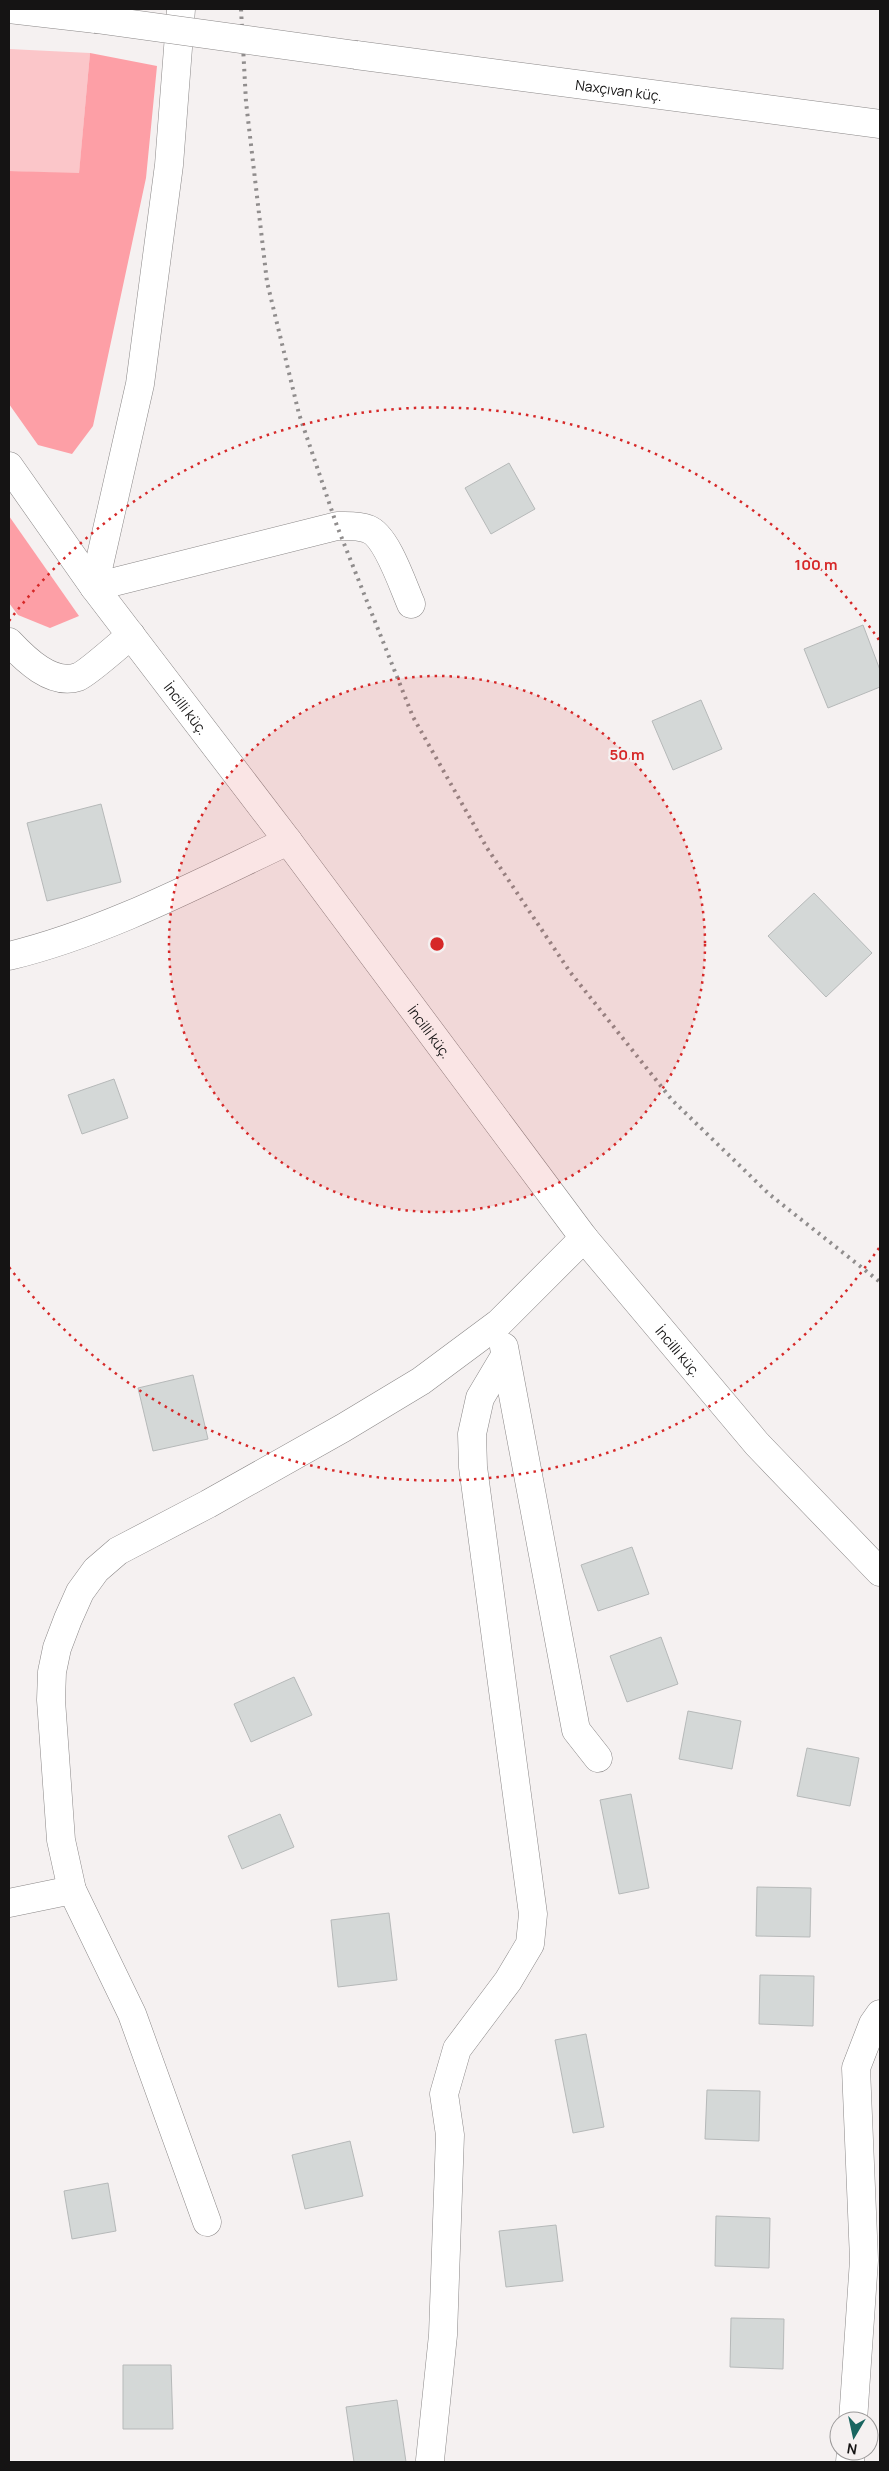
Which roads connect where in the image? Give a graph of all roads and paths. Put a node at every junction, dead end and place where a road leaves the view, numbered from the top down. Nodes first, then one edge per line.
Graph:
1 (9, 9) edge
2 (181, 9) edge
3 (880, 124) edge
4 (9, 466) edge
5 (94, 587) junction
6 (411, 604) dead end
7 (131, 635) junction
8 (9, 642) edge
9 (288, 840) junction
10 (9, 956) edge
11 (584, 1238) junction
12 (499, 1323) junction
13 (506, 1356) junction
14 (880, 1572) edge
15 (598, 1758) dead end
16 (72, 1890) junction
17 (9, 1903) edge
18 (880, 2014) edge
19 (207, 2222) dead end
20 (854, 2411) edge
21 (430, 2460) dead end

1 - 3 street, Naxçıvan küç., bridge
2 - 5 street
4 - 5 street, İncilli küç.
5 - 6 street
5 - 7 street, İncilli küç.
7 - 8 street
7 - 9 street, İncilli küç.
9 - 10 street
9 - 11 street, İncilli küç.
11 - 12 street
11 - 14 street, İncilli küç.
12 - 13 street
12 - 16 street
13 - 15 street
13 - 21 street
16 - 17 street
16 - 19 street
18 - 20 street

